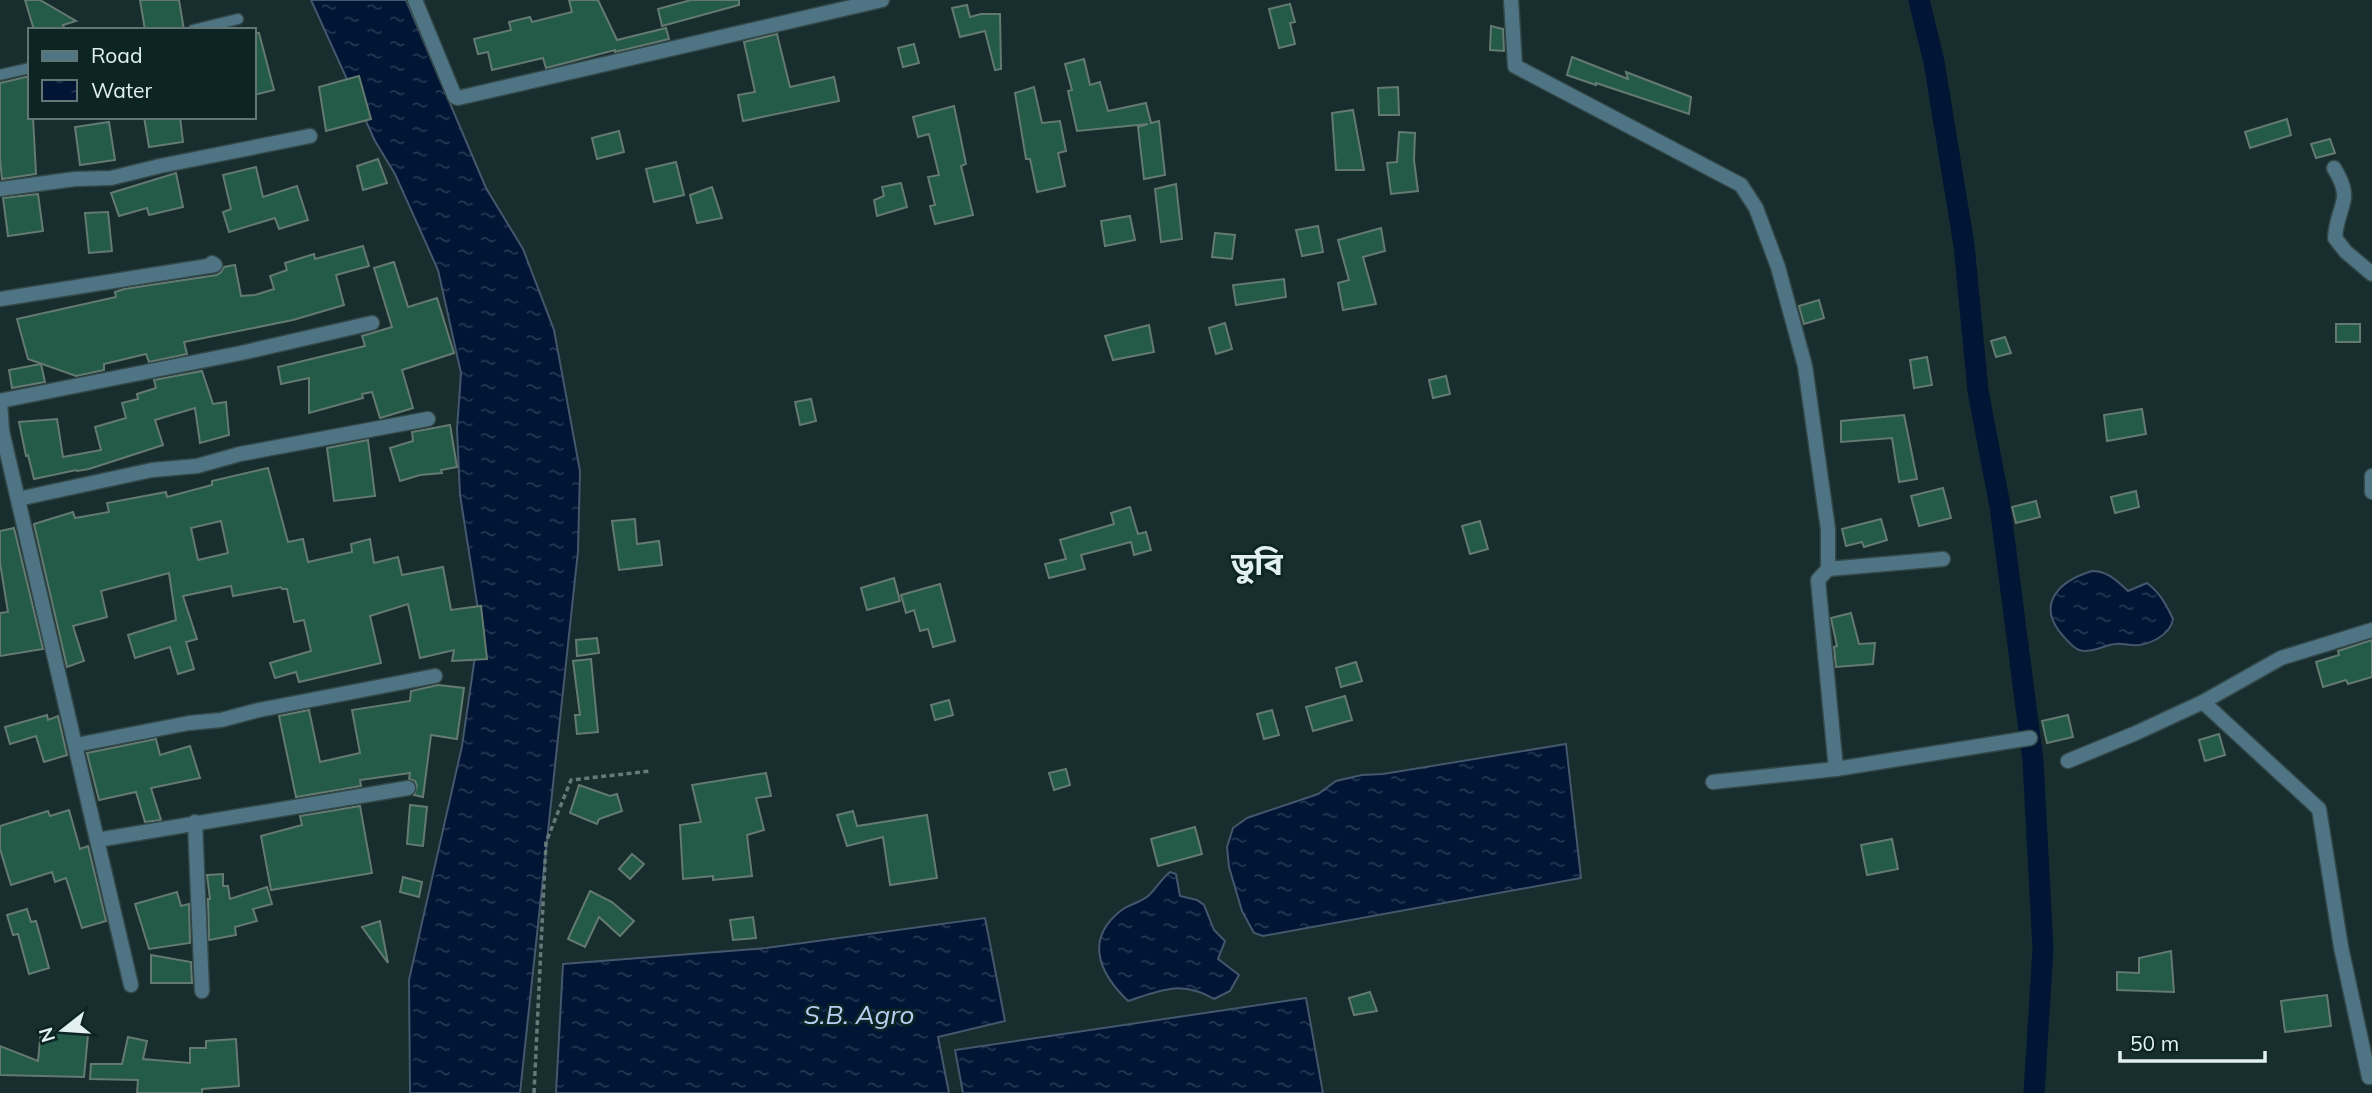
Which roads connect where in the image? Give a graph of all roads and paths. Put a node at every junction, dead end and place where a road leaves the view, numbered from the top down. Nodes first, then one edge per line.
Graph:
1 (415, 0) edge
2 (882, 0) edge
3 (1511, 0) edge
4 (238, 19) dead end
5 (201, 28) edge
6 (28, 68) edge
7 (0, 75) edge
8 (310, 136) dead end
9 (2334, 168) dead end
10 (0, 189) edge
11 (212, 263) dead end
12 (2372, 274) edge
13 (0, 299) edge
14 (372, 323) dead end
15 (0, 401) edge
16 (428, 419) dead end
17 (2372, 475) edge
18 (2372, 492) edge
19 (18, 499) junction
20 (1943, 559) dead end
21 (1829, 569) junction
22 (2372, 630) edge
23 (435, 676) dead end
24 (2203, 702) junction
25 (2030, 738) dead end
26 (76, 745) junction
27 (2068, 761) dead end
28 (1836, 769) junction
29 (651, 771) dead end
30 (1713, 782) dead end
31 (408, 788) dead end
32 (195, 822) junction
33 (97, 840) junction
34 (131, 985) dead end
35 (202, 991) dead end
36 (2372, 1076) edge
37 (534, 1093) edge

1 - 2 street
3 - 21 street
4 - 5 lane
6 - 7 lane
8 - 10 street
9 - 12 street
11 - 13 street
14 - 15 street
15 - 19 street
16 - 19 street
17 - 18 street
19 - 26 street
20 - 21 street
21 - 28 street
22 - 24 street
23 - 26 street
24 - 27 street
24 - 36 street
25 - 28 street
26 - 33 street
28 - 30 street
29 - 37 path
31 - 32 street
32 - 33 street
32 - 35 street
33 - 34 street

